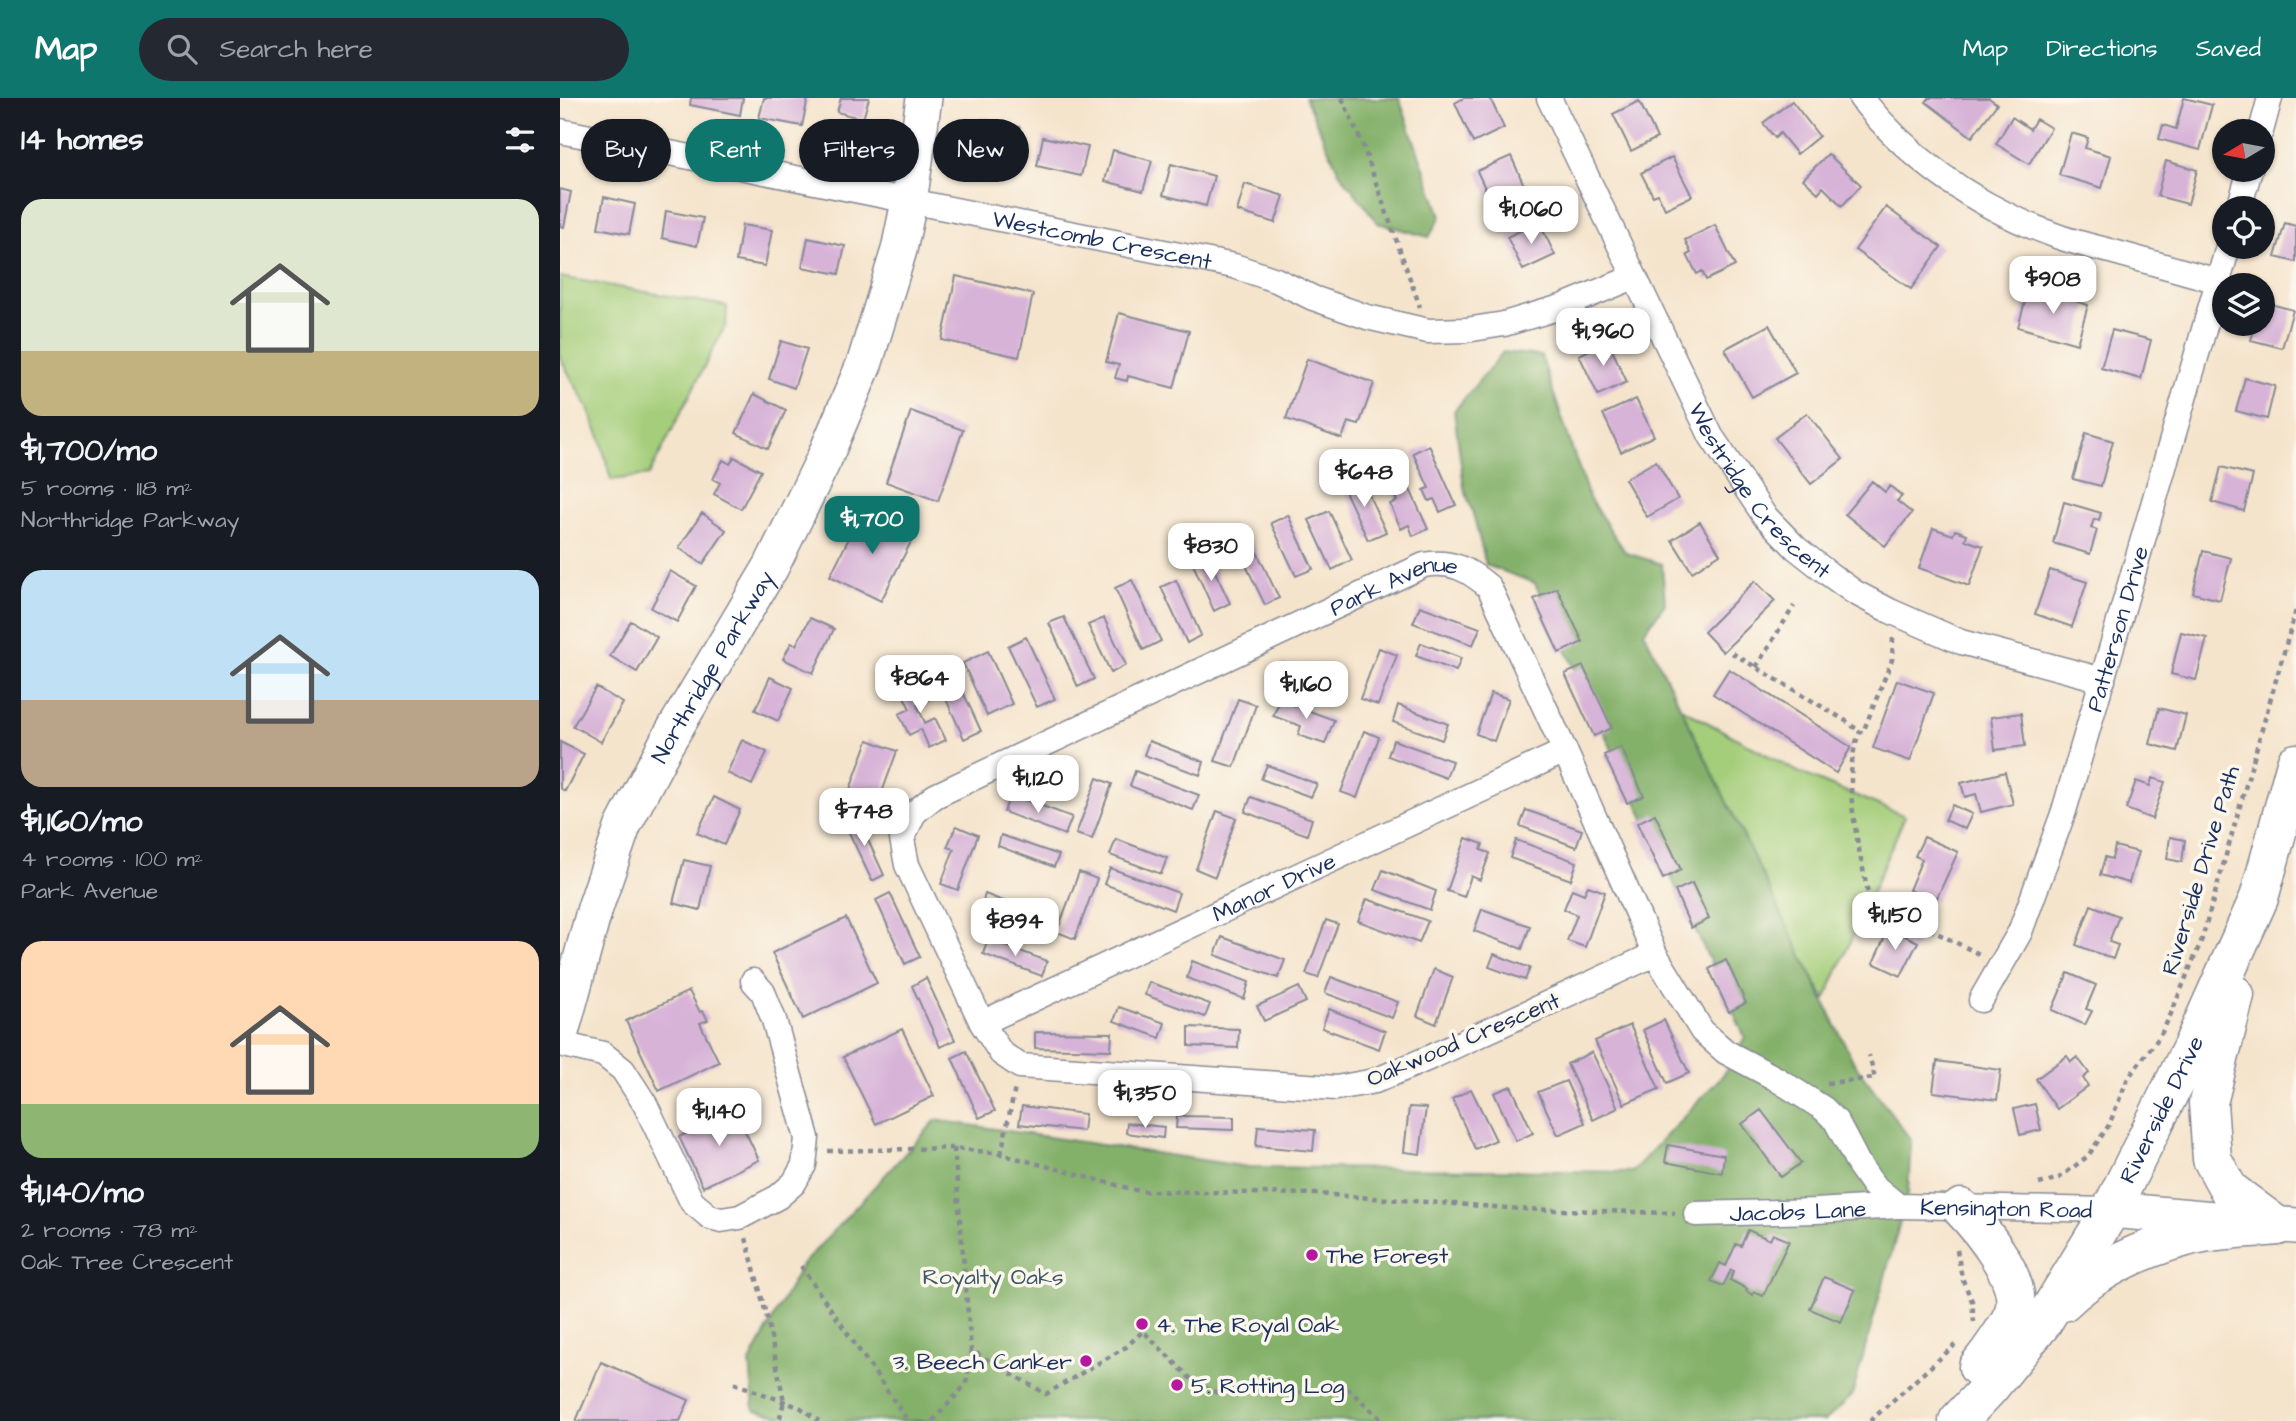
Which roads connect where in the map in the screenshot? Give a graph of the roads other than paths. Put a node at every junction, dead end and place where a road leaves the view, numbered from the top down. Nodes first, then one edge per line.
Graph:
1 (924, 98) edge
2 (1549, 98) edge
3 (1861, 98) edge
4 (2270, 98) edge
5 (2264, 119) edge
6 (560, 131) edge
7 (909, 202) junction
8 (1634, 277) junction
9 (2212, 279) edge
10 (2212, 302) edge
11 (2103, 680) junction
12 (1565, 751) junction
13 (2296, 762) edge
14 (2259, 898) junction
15 (1655, 954) junction
16 (753, 981) dead end
17 (1981, 1000) dead end
18 (982, 1023) junction
19 (560, 1036) edge
20 (560, 1044) edge
21 (1775, 1078) joint
22 (1898, 1206) junction
23 (2111, 1210) junction
24 (1696, 1214) road end
25 (1959, 1226) junction
26 (2286, 1226) edge
27 (2042, 1323) junction
28 (1935, 1421) edge
29 (1958, 1421) edge

1 - 7 street, Northridge Parkway
2 - 8 street, Westridge Crescent
3 - 9 street
4 - 5 street
6 - 7 street, Westcomb Crescent
7 - 8 street, Westcomb Crescent
7 - 19 street, Northridge Parkway
8 - 11 street, Westridge Crescent
10 - 11 street, Patterson Drive
11 - 17 street, Patterson Drive
12 - 15 street, Park Avenue
12 - 18 street, Manor Drive
12 - 18 street, Park Avenue
13 - 14 highway, Riverside Drive
14 - 23 highway, Riverside Drive
14 - 26 highway
15 - 18 street, Oakwood Crescent
15 - 21 street, Park Avenue
16 - 20 street
21 - 22 street, Kensington Road
22 - 24 street, Jacobs Lane
22 - 25 street, Kensington Road
23 - 25 street, Kensington Road
23 - 26 street, Kensington Road
23 - 27 highway, Riverside Drive
25 - 28 highway
26 - 27 highway
27 - 29 highway, Riverside Drive

